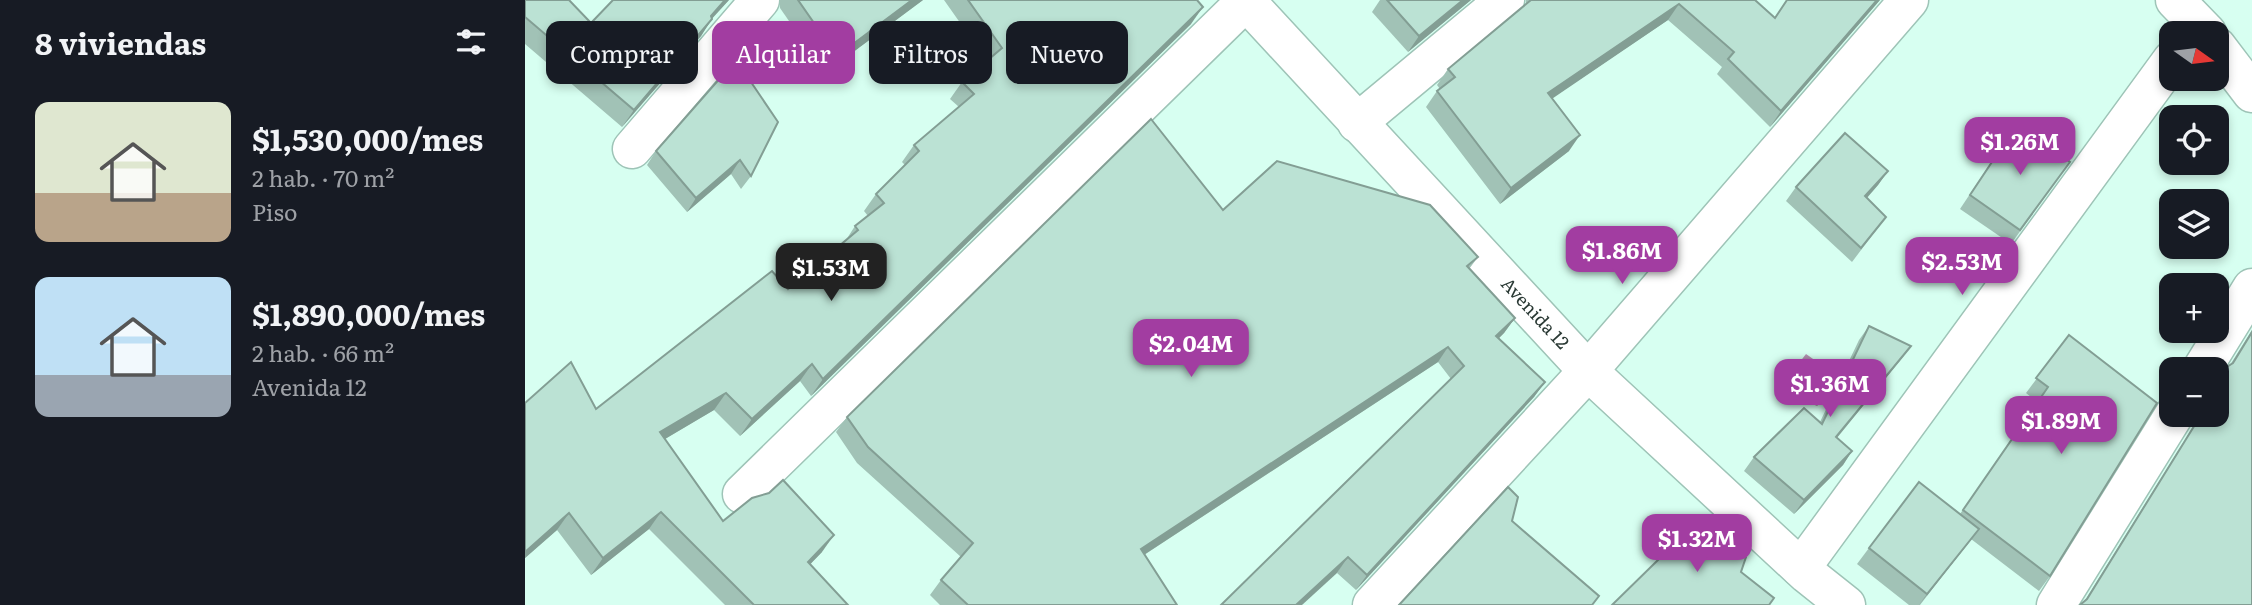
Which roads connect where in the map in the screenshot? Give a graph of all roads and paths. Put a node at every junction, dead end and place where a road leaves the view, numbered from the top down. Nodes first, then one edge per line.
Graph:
1 (760, 0) edge
2 (1246, 0) edge
3 (1505, 0) edge
4 (1909, 0) edge
5 (2229, 65) edge
6 (2159, 78) edge
7 (2252, 93) edge
8 (1357, 123) junction
9 (632, 149) dead end
10 (2252, 288) edge
11 (2209, 357) edge
12 (1588, 371) junction
13 (2166, 427) edge
14 (742, 494) dead end
15 (1801, 568) junction
16 (1371, 605) edge
17 (1845, 605) edge
18 (2056, 605) edge

1 - 9 street
2 - 8 street, Avenida 12
2 - 14 street
3 - 8 street
4 - 12 street
5 - 7 street
6 - 15 street
8 - 12 street, Avenida 12
10 - 11 street
12 - 15 street, Avenida 12
12 - 16 street
13 - 18 street
15 - 17 street, Avenida 12

